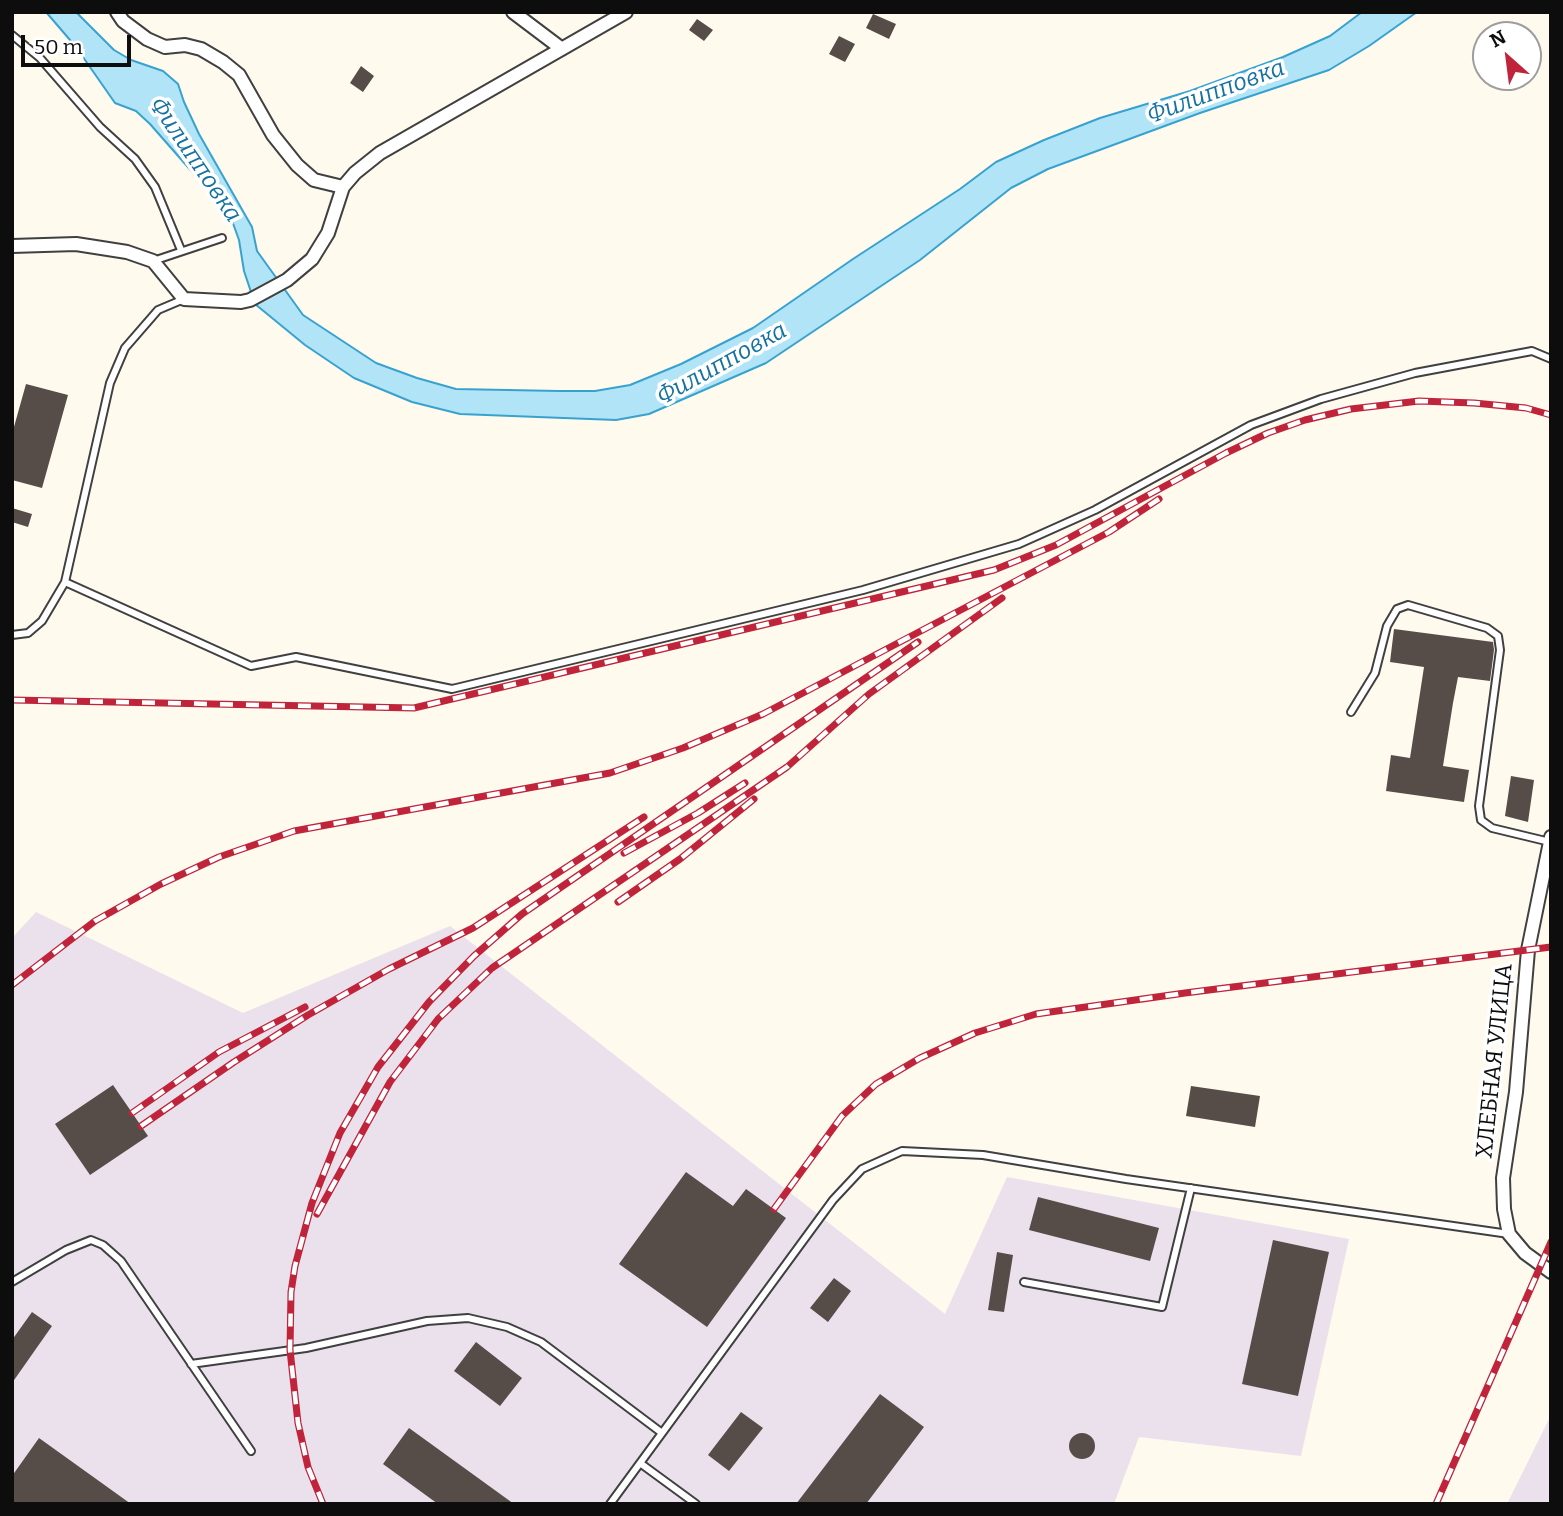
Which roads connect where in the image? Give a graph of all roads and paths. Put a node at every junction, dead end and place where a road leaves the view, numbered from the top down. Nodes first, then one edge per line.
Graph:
1 (117, 12) edge
2 (513, 12) edge
3 (626, 12) edge
4 (12, 35) edge
5 (562, 49) junction
6 (343, 187) junction
7 (222, 238) dead end
8 (12, 246) edge
9 (181, 250) junction
10 (153, 261) junction
11 (184, 299) junction
12 (1551, 359) edge
13 (65, 582) junction
14 (12, 635) edge
15 (1350, 712) dead end
16 (1550, 839) edge
17 (1549, 857) edge
18 (1191, 1188) junction
19 (1509, 1234) junction
20 (1551, 1272) edge
21 (12, 1282) edge
22 (1024, 1282) dead end
23 (191, 1364) junction
24 (662, 1433) junction
25 (251, 1451) dead end
26 (640, 1463) junction
27 (610, 1504) edge
28 (696, 1504) edge

1 - 6 street
2 - 5 street
3 - 5 street
4 - 9 lane
5 - 6 street
6 - 11 street
7 - 9 lane
8 - 10 street
9 - 10 lane
10 - 11 street
11 - 13 lane
12 - 13 lane
13 - 14 lane
15 - 16 lane
16 - 17 street, ХЛЕБНАЯ УЛИЦА
17 - 19 street, ХЛЕБНАЯ УЛИЦА
18 - 19 lane
18 - 22 lane
18 - 24 lane
19 - 20 street
21 - 23 lane
23 - 24 lane
23 - 25 lane
24 - 26 lane
26 - 27 lane
26 - 28 lane

